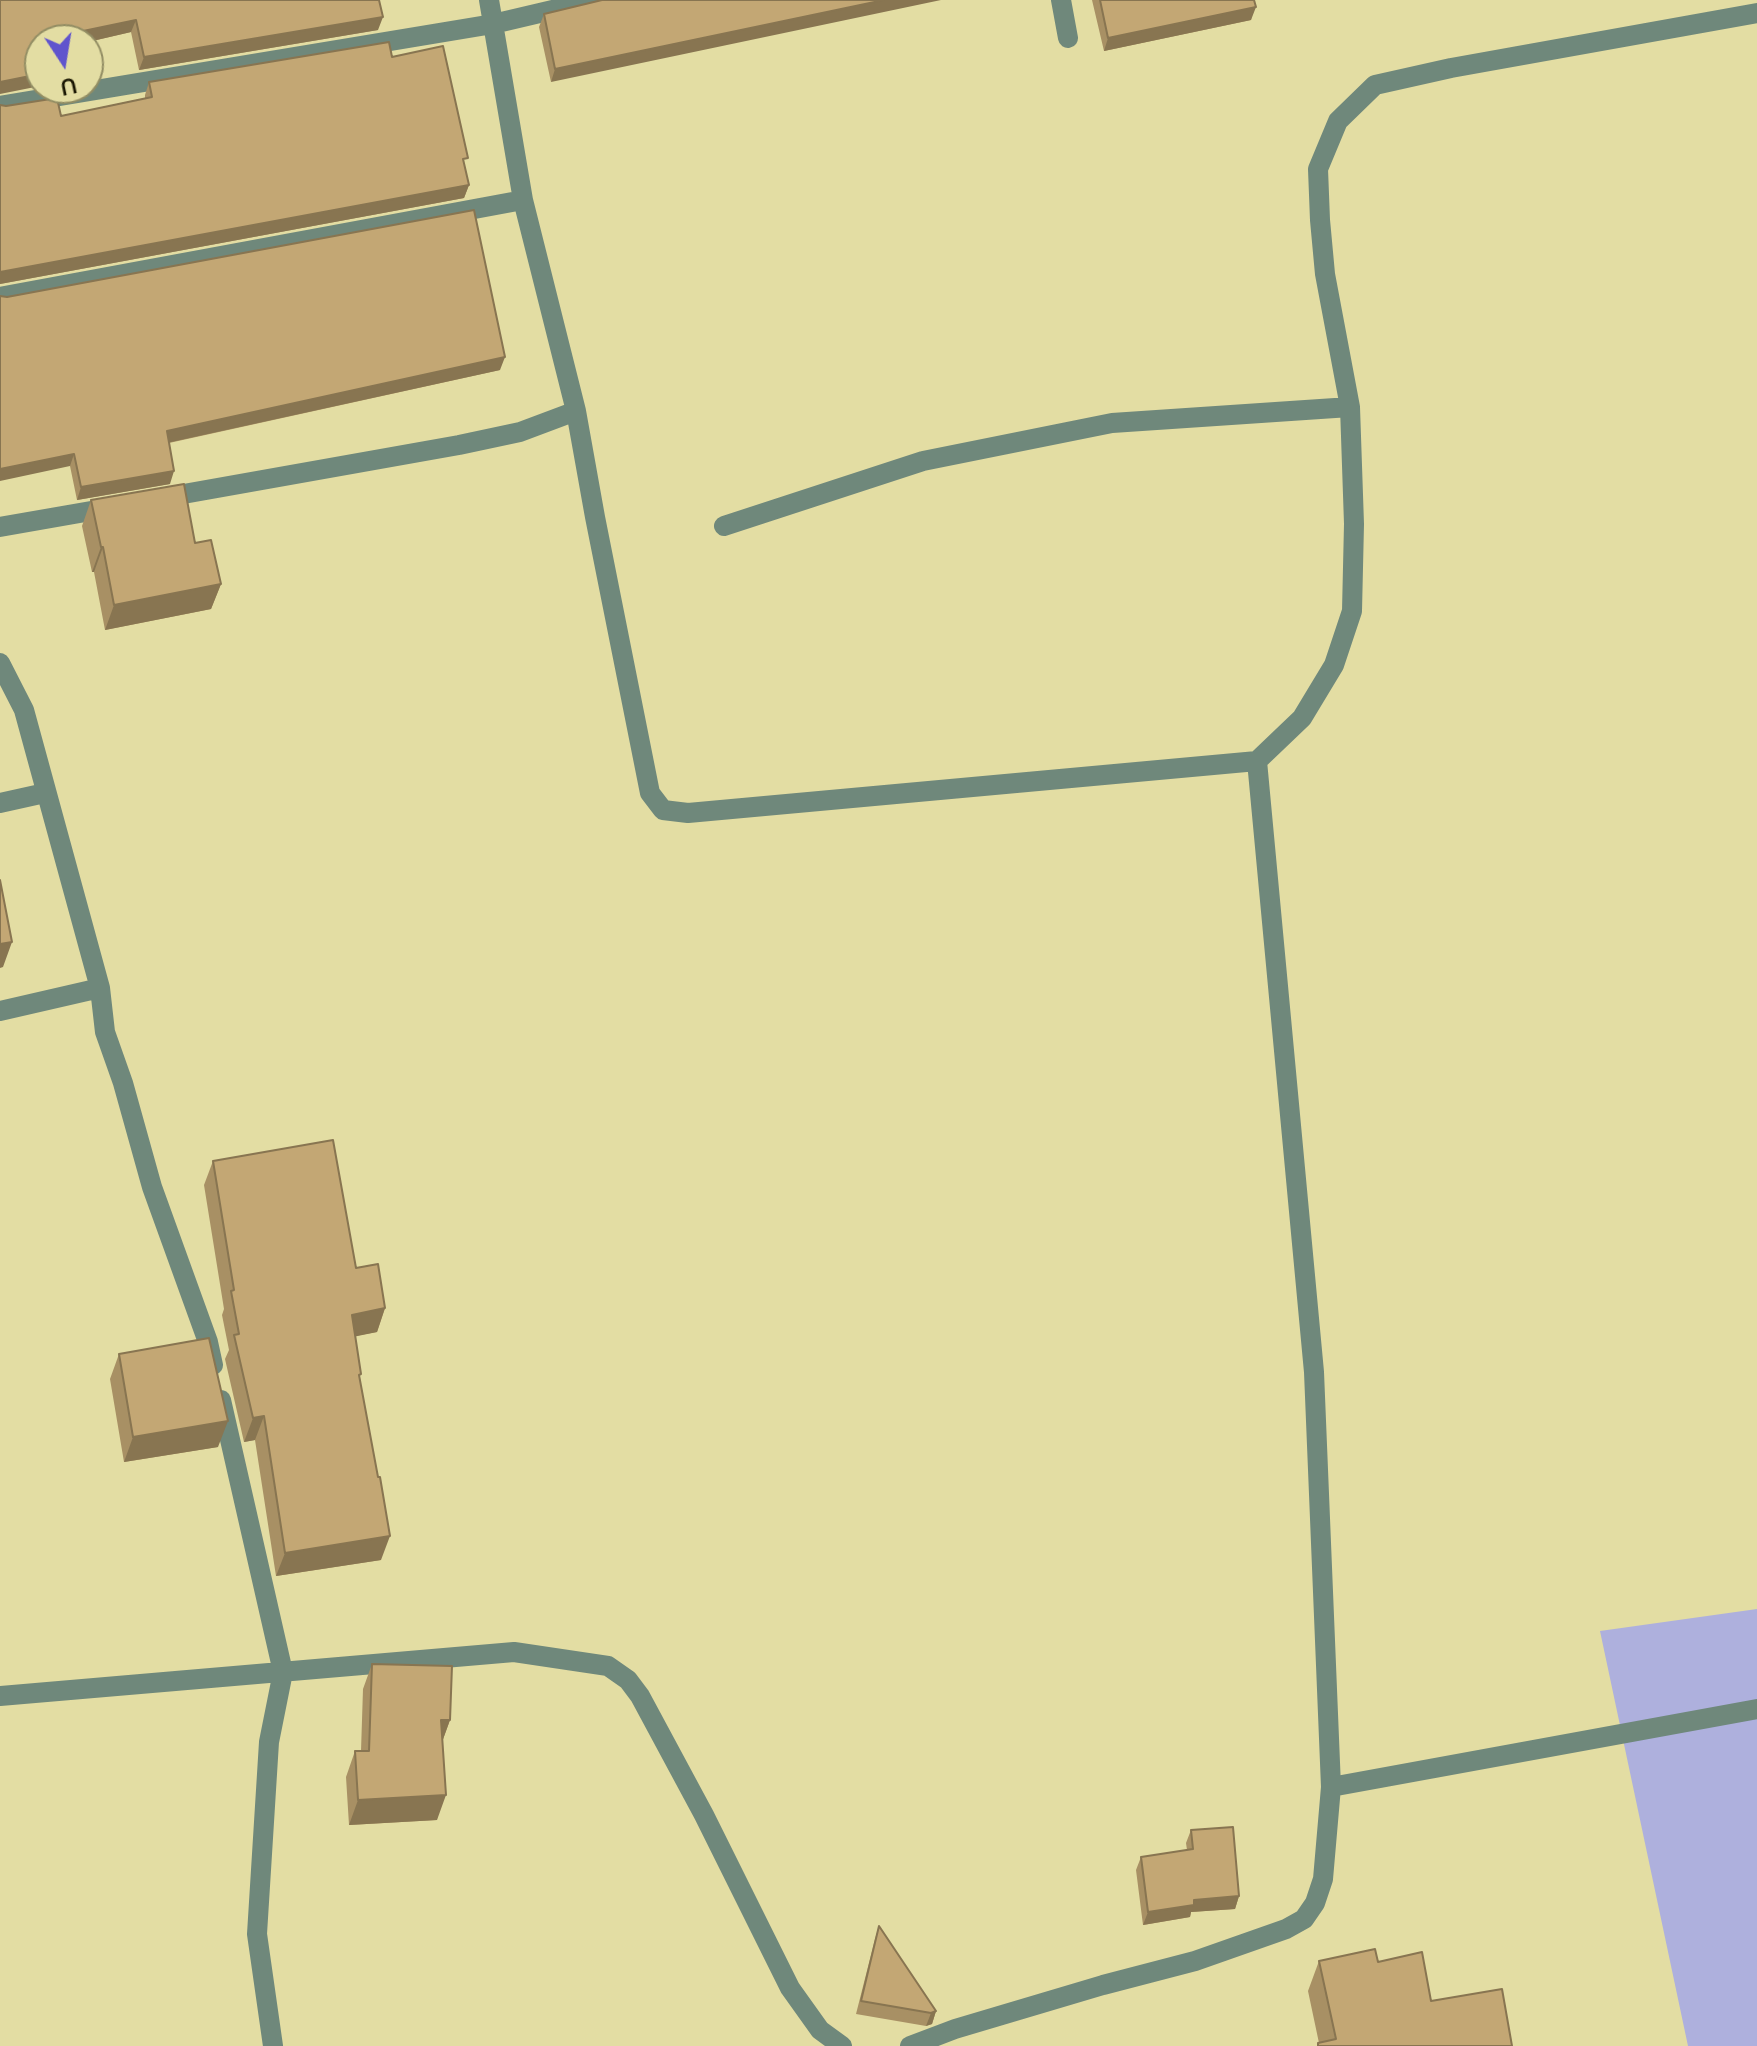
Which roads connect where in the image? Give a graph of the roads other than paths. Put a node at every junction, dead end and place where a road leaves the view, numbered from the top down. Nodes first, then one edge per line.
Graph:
1 (489, 0) edge
2 (595, 0) edge
3 (1061, 0) edge
4 (1757, 13) edge
5 (493, 24) junction
6 (1068, 38) dead end
7 (0, 106) edge
8 (523, 200) junction
9 (0, 297) edge
10 (1350, 407) junction
11 (576, 411) junction
12 (724, 526) dead end
13 (0, 527) edge
14 (0, 663) edge
15 (1257, 761) junction
16 (45, 793) junction
17 (0, 803) edge
18 (100, 988) junction
19 (0, 1011) edge
20 (283, 1672) junction
21 (0, 1696) edge
22 (1757, 1709) edge
23 (1331, 1787) junction
24 (273, 2046) edge
25 (842, 2046) edge
26 (910, 2046) edge

1 - 5 street
2 - 5 street
3 - 6 street
4 - 10 street
5 - 7 street
5 - 8 street
8 - 9 street
8 - 11 street
10 - 12 street
10 - 15 street
11 - 13 street
11 - 15 street
14 - 16 street
15 - 23 street
16 - 17 street
16 - 18 street
18 - 19 street
18 - 20 street
20 - 21 street
20 - 24 street
20 - 25 street
22 - 23 street
23 - 26 street

